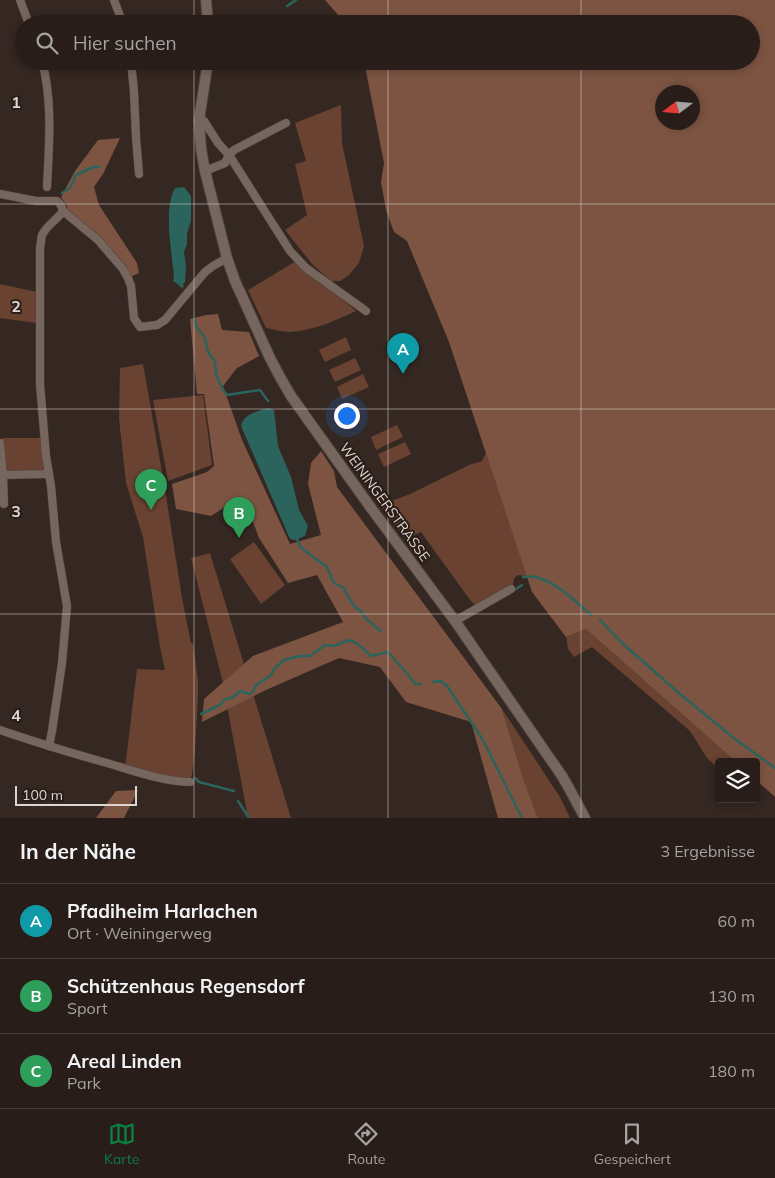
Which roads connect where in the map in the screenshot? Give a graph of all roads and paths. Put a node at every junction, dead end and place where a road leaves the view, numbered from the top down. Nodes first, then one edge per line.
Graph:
1 (20, 0) edge
2 (114, 0) edge
3 (206, 0) edge
4 (26, 15) edge
5 (120, 15) edge
6 (207, 15) edge
7 (44, 70) edge
8 (132, 70) edge
9 (207, 70) edge
10 (199, 120) junction
11 (286, 123) dead end
12 (229, 155) junction
13 (205, 171) junction
14 (139, 174) dead end
15 (47, 187) dead end
16 (3, 195) edge
17 (0, 202) edge
18 (63, 212) junction
19 (227, 258) junction
20 (366, 311) dead end
21 (0, 443) edge
22 (49, 473) junction
23 (2, 477) edge
24 (4, 504) dead end
25 (511, 589) dead end
26 (455, 621) junction
27 (0, 730) edge
28 (49, 746) junction
29 (190, 782) dead end
30 (585, 818) edge

1 - 4 street
2 - 5 street
3 - 6 street
7 - 15 street
8 - 14 street
9 - 10 street, WEININGERSTRASSE
10 - 12 street
10 - 13 street, WEININGERSTRASSE
11 - 12 street
12 - 13 street
12 - 20 street
13 - 19 street, WEININGERSTRASSE
16 - 17 street
16 - 18 street
18 - 19 street
18 - 22 street
19 - 26 street, WEININGERSTRASSE
21 - 23 street
22 - 23 street
22 - 28 street
23 - 24 street
25 - 26 street
26 - 30 street, WEININGERSTRASSE
27 - 28 street
28 - 29 street

